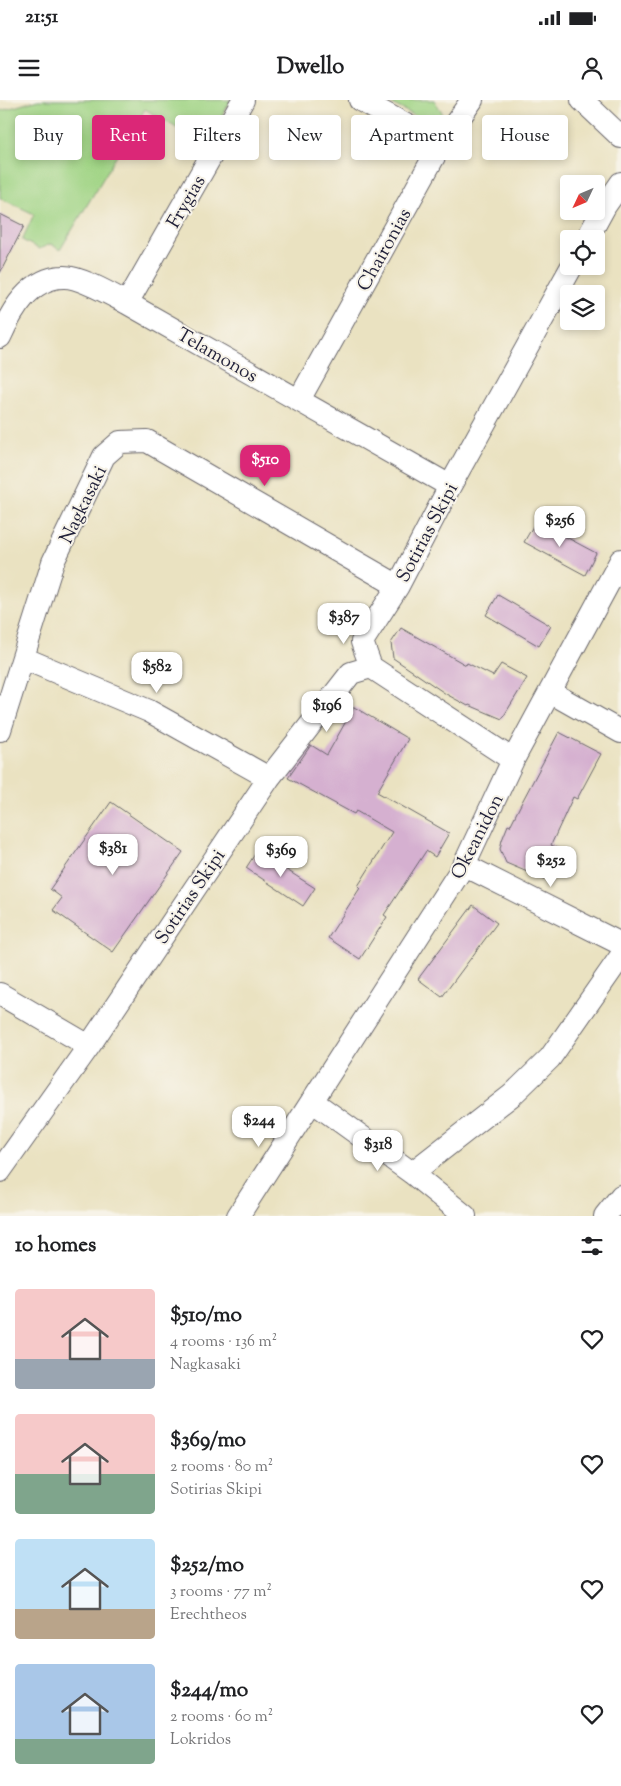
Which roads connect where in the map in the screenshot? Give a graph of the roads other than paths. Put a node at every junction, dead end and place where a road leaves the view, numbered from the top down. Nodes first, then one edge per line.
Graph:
1 (243, 100) edge
2 (360, 100) edge
3 (472, 100) edge
4 (582, 100) edge
5 (388, 115) edge
6 (461, 115) edge
7 (621, 137) edge
8 (432, 160) edge
9 (621, 183) edge
10 (592, 230) edge
11 (567, 275) edge
12 (127, 302) junction
13 (0, 337) edge
14 (299, 400) junction
15 (450, 486) junction
16 (621, 560) edge
17 (398, 586) junction
18 (22, 658) junction
19 (371, 667) junction
20 (550, 692) junction
21 (0, 730) edge
22 (621, 732) edge
23 (513, 760) junction
24 (269, 778) junction
25 (464, 865) junction
26 (621, 944) edge
27 (621, 956) edge
28 (0, 994) edge
29 (89, 1046) junction
30 (312, 1101) junction
31 (0, 1171) edge
32 (412, 1173) junction
33 (621, 1196) edge
34 (238, 1216) edge
35 (465, 1216) edge
36 (605, 1216) edge

1 - 12 street, Frygias
2 - 5 street
3 - 6 street, Chaironias
4 - 7 street
8 - 14 street, Chaironias
9 - 10 street
11 - 15 street, Sotirias Skipi
12 - 13 street, Telamonos
12 - 14 street, Telamonos
14 - 15 street, Telamonos
15 - 17 street, Sotirias Skipi
16 - 20 street, Okeanidon
17 - 18 street, Nagkasaki
17 - 19 street, Sotirias Skipi
18 - 21 street, Nagkasaki
18 - 24 street
19 - 23 street
19 - 24 street, Sotirias Skipi
20 - 22 street
20 - 23 street, Okeanidon
23 - 25 street, Okeanidon
24 - 29 street, Sotirias Skipi
25 - 26 street
25 - 30 street, Okeanidon
27 - 32 street
28 - 29 street
29 - 31 street, Sotirias Skipi
30 - 32 street
30 - 34 street, Okeanidon
32 - 35 street
33 - 36 street

